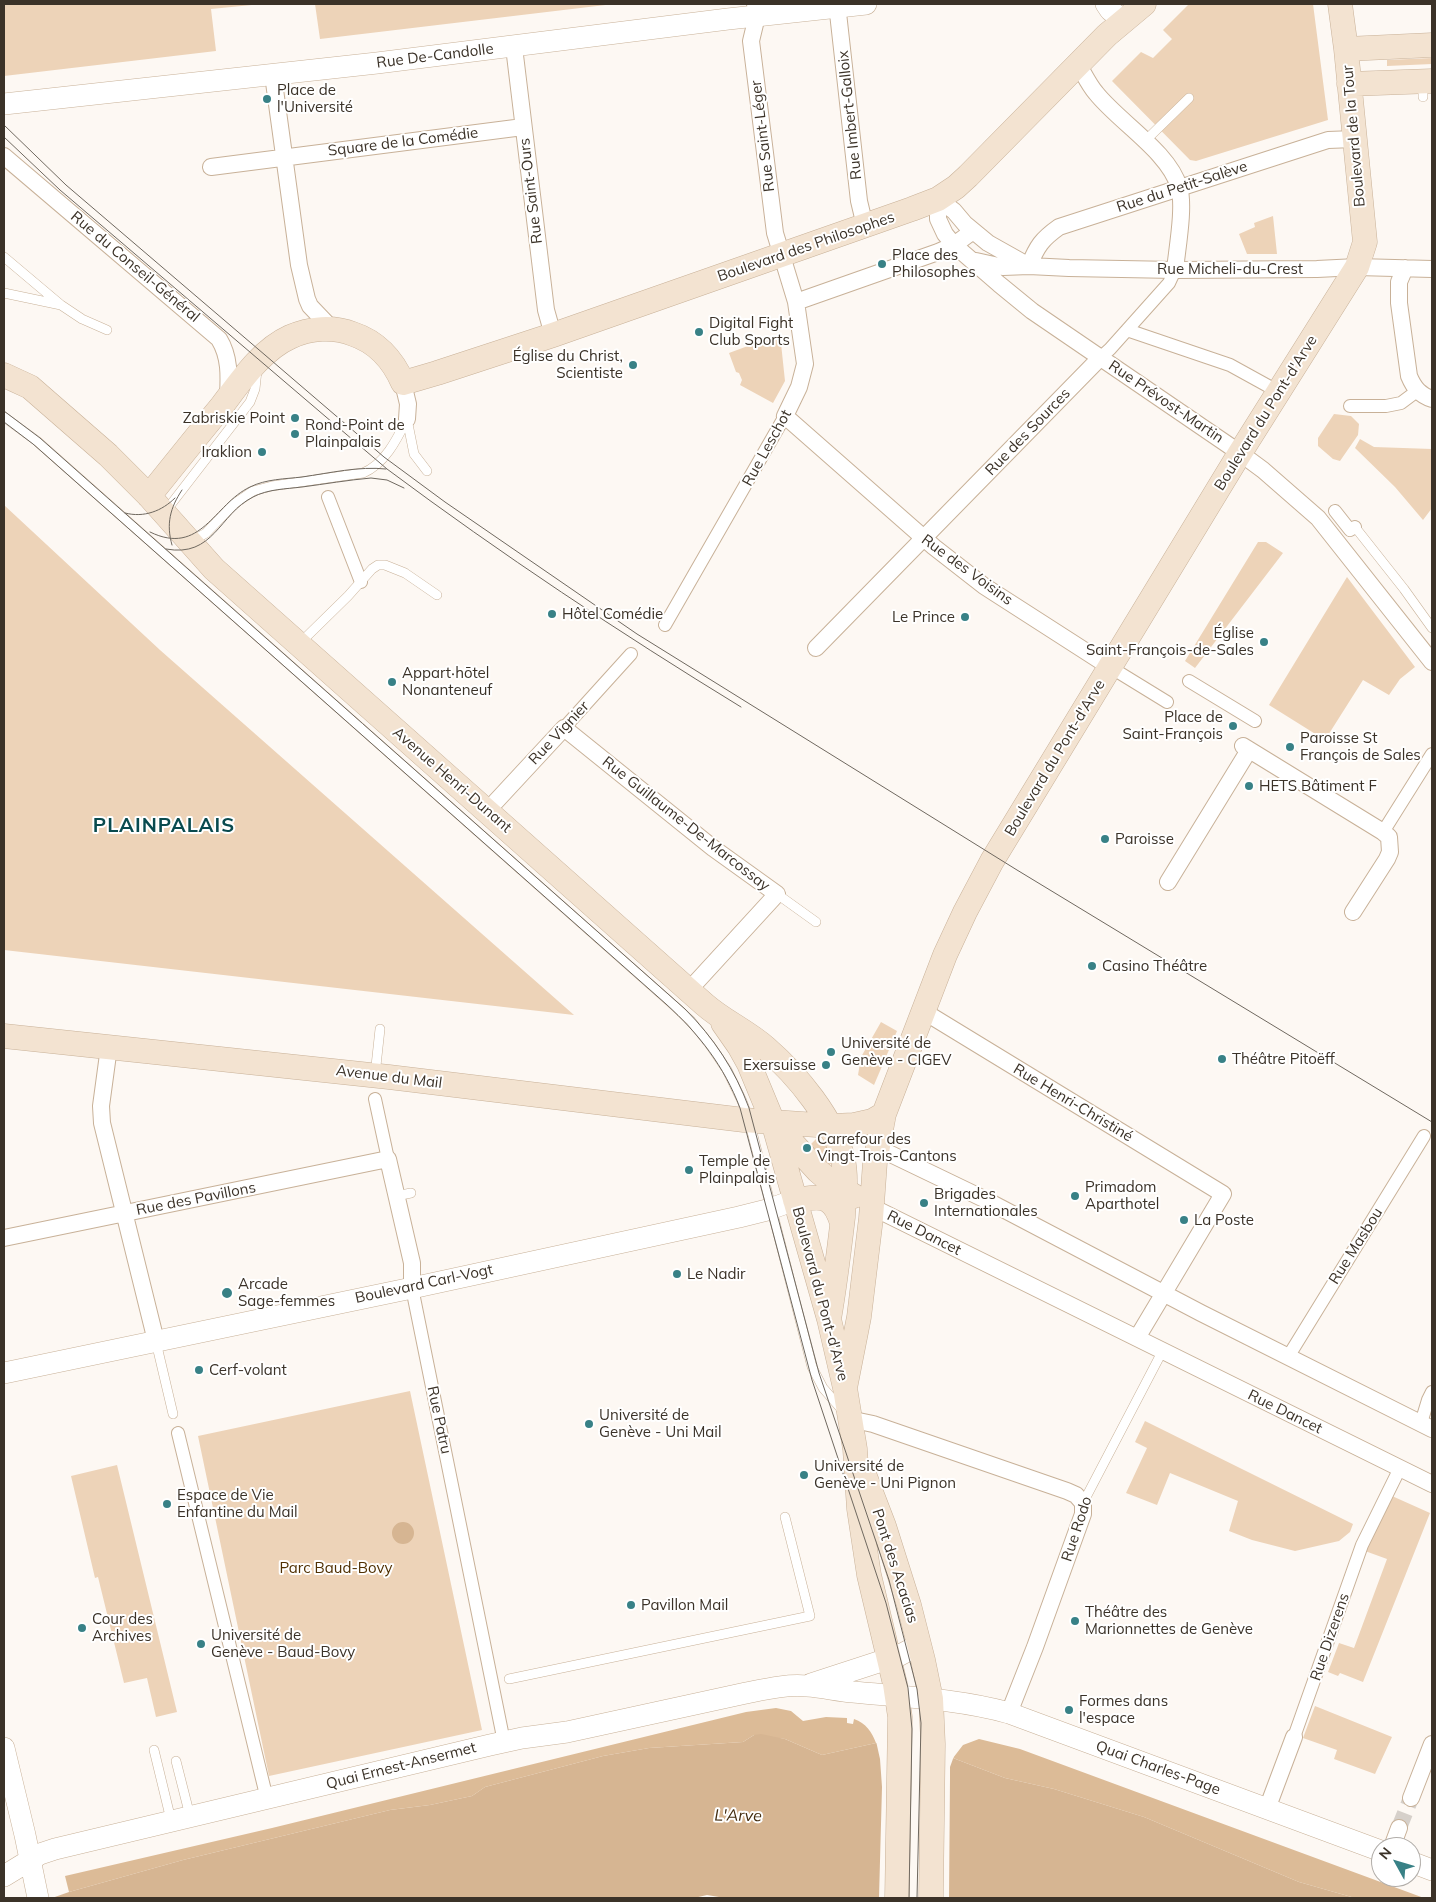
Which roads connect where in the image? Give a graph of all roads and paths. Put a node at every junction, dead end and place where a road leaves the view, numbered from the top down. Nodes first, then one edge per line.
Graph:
1 (866, 4) edge
2 (1106, 4) edge
3 (1144, 4) edge
4 (1340, 4) edge
5 (837, 5) edge
6 (756, 10) edge
7 (1124, 21) junction
8 (1432, 46) edge
9 (514, 47) junction
10 (1346, 49) junction
11 (1078, 64) junction
12 (273, 74) junction
13 (1349, 84) junction
14 (1426, 87) edge
15 (1189, 98) dead end
16 (4, 104) edge
17 (523, 127) junction
18 (1354, 139) junction
19 (1145, 141) junction
20 (4, 156) edge
21 (283, 156) junction
22 (211, 167) dead end
23 (1179, 187) junction
24 (938, 199) junction
25 (865, 226) junction
26 (973, 231) junction
27 (954, 244) junction
28 (4, 256) edge
29 (782, 256) junction
30 (973, 260) junction
31 (1029, 266) junction
32 (1356, 268) junction
33 (1405, 268) junction
34 (1432, 269) edge
35 (1175, 270) junction
36 (4, 293) edge
37 (796, 302) junction
38 (61, 305) junction
39 (332, 329) junction
40 (107, 330) dead end
41 (1127, 330) junction
42 (553, 334) junction
43 (1100, 358) junction
44 (256, 365) junction
45 (4, 375) edge
46 (403, 383) junction
47 (1417, 391) junction
48 (1279, 392) junction
49 (228, 397) junction
50 (1432, 399) edge
51 (1350, 406) dead end
52 (785, 416) junction
53 (4, 417) edge
54 (407, 419) junction
55 (1240, 453) junction
56 (427, 471) dead end
57 (328, 497) dead end
58 (157, 505) junction
59 (1335, 511) dead end
60 (1355, 527) joint
61 (923, 539) junction
62 (189, 542) junction
63 (361, 582) junction
64 (437, 594) dead end
65 (665, 625) dead end
66 (1432, 628) edge
67 (299, 645) junction
68 (816, 648) dead end
69 (631, 654) dead end
70 (1432, 662) edge
71 (1110, 667) junction
72 (1189, 681) dead end
73 (1167, 702) dead end
74 (1255, 721) dead end
75 (564, 728) junction
76 (1432, 754) edge
77 (487, 811) junction
78 (1383, 832) junction
79 (1168, 882) dead end
80 (777, 894) junction
81 (1353, 912) dead end
82 (816, 922) dead end
83 (689, 990) junction
84 (923, 1011) junction
85 (718, 1016) junction
86 (380, 1029) dead end
87 (4, 1036) edge
88 (109, 1047) junction
89 (783, 1065) junction
90 (375, 1075) junction
91 (375, 1099) dead end
92 (884, 1114) junction
93 (749, 1120) junction
94 (773, 1122) junction
95 (831, 1126) junction
96 (1424, 1136) dead end
97 (875, 1154) junction
98 (388, 1159) junction
99 (840, 1182) junction
100 (795, 1200) junction
101 (872, 1207) junction
102 (764, 1210) junction
103 (124, 1213) junction
104 (842, 1223) junction
105 (4, 1238) edge
106 (412, 1288) junction
107 (1165, 1294) junction
108 (829, 1319) junction
109 (1138, 1338) junction
110 (156, 1341) junction
111 (1162, 1352) junction
112 (1288, 1357) junction
113 (4, 1373) edge
114 (845, 1388) junction
115 (1432, 1392) edge
116 (173, 1414) dead end
117 (850, 1418) junction
118 (1427, 1426) edge
119 (178, 1433) dead end
120 (855, 1449) junction
121 (1400, 1468) junction
122 (1432, 1484) edge
123 (1083, 1502) junction
124 (785, 1518) dead end
125 (919, 1645) junction
126 (889, 1658) junction
127 (509, 1679) dead end
128 (806, 1686) junction
129 (897, 1695) junction
130 (931, 1699) junction
131 (1009, 1713) junction
132 (1294, 1737) joint
133 (513, 1740) junction
134 (1432, 1744) edge
135 (4, 1748) edge
136 (154, 1750) dead end
137 (176, 1761) dead end
138 (267, 1798) junction
139 (1411, 1798) tunnel mouth
140 (1267, 1809) junction
141 (180, 1818) junction
142 (1399, 1828) tunnel mouth
143 (1396, 1837) edge
144 (1371, 1847) edge
145 (30, 1860) junction
146 (4, 1876) edge
147 (36, 1891) edge
148 (897, 1898) edge
149 (931, 1898) edge

1 - 5 street, Rue De-Candolle
2 - 7 street
3 - 7 main road, Boulevard des Philosophes
4 - 10 main road, Boulevard de la Tour
5 - 6 street, Rue De-Candolle
5 - 25 street, Rue Imbert-Galloix
6 - 9 street, Rue De-Candolle
6 - 29 street, Rue Saint-Léger
7 - 11 main road, Boulevard des Philosophes
8 - 10 main road
9 - 12 street, Rue De-Candolle
9 - 17 street, Rue Saint-Ours
10 - 13 main road, Boulevard de la Tour
11 - 19 street
11 - 24 main road, Boulevard des Philosophes
12 - 16 street, Rue De-Candolle
12 - 21 street
13 - 14 main road
13 - 18 main road, Boulevard de la Tour
15 - 19 lane
17 - 21 street, Square de la Comédie
17 - 42 street, Rue Saint-Ours
18 - 23 street, Rue du Petit-Salève
18 - 32 main road, Boulevard de la Tour
19 - 23 street
20 - 49 street, Rue du Conseil-Général
21 - 22 street, Square de la Comédie
21 - 39 street
23 - 31 street, Rue du Petit-Salève
23 - 35 street, Rue des Sources
24 - 25 main road, Boulevard des Philosophes
24 - 26 street, Rue Micheli-du-Crest
24 - 27 street, Rue Prévost-Martin
25 - 29 main road, Boulevard des Philosophes
26 - 27 street
26 - 31 street, Rue Micheli-du-Crest
27 - 30 street, Rue Prévost-Martin
27 - 37 street
28 - 38 lane
29 - 37 street, Rue Leschot
29 - 42 main road, Boulevard des Philosophes
30 - 31 street, Rue Micheli-du-Crest
30 - 43 street, Rue Prévost-Martin
31 - 35 street, Rue Micheli-du-Crest
32 - 33 street, Rue Micheli-du-Crest
32 - 35 street, Rue Micheli-du-Crest
32 - 48 main road, Boulevard du Pont-d'Arve
33 - 34 street, Rue Micheli-du-Crest
33 - 47 street
35 - 41 street, Rue des Sources
36 - 38 lane
37 - 52 street, Rue Leschot
38 - 40 lane
39 - 44 main road
39 - 46 main road
41 - 43 street, Rue des Sources
41 - 48 street
42 - 46 main road, Boulevard des Philosophes
43 - 55 street, Rue Prévost-Martin
43 - 61 street, Rue des Sources
44 - 49 main road
44 - 58 lane
45 - 58 main road, Avenue Henri-Dunant
46 - 54 street
47 - 50 street
47 - 51 street
48 - 55 main road, Boulevard du Pont-d'Arve
49 - 58 main road
52 - 61 street, Rue des Voisins
52 - 65 street, Rue Leschot
53 - 93 lane
54 - 56 lane
54 - 62 lane
55 - 70 street, Rue Prévost-Martin
55 - 71 main road, Boulevard du Pont-d'Arve
57 - 63 street
58 - 62 main road, Avenue Henri-Dunant
59 - 60 street
60 - 66 lane
61 - 68 street, Rue des Sources
61 - 71 street, Rue des Voisins
62 - 67 main road, Avenue Henri-Dunant
63 - 64 lane
63 - 67 lane
67 - 77 main road, Avenue Henri-Dunant
69 - 75 street, Rue Vignier
71 - 73 street, Rue des Voisins
71 - 84 main road, Boulevard du Pont-d'Arve
72 - 74 street
75 - 77 street, Rue Vignier
75 - 80 street, Rue Guillaume-De-Marcossay
76 - 78 street
77 - 83 main road, Avenue Henri-Dunant
78 - 79 street
78 - 81 street
80 - 82 lane
80 - 83 street, Rue Guillaume-De-Marcossay
83 - 85 main road, Avenue Henri-Dunant
84 - 92 main road, Boulevard du Pont-d'Arve
84 - 107 street, Rue Henri-Christiné
85 - 89 main road, Avenue Henri-Dunant
85 - 94 main road, Avenue Henri-Dunant
86 - 90 lane
87 - 88 main road, Avenue du Mail
88 - 90 main road, Avenue du Mail
88 - 103 street
89 - 94 main road
89 - 95 main road
90 - 93 main road, Avenue du Mail
91 - 98 street, Rue Patru
92 - 95 main road
92 - 97 main road, Boulevard du Pont-d'Arve
93 - 94 main road, Avenue du Mail
93 - 102 lane
94 - 95 main road, Avenue du Mail
94 - 99 main road
94 - 100 main road
95 - 97 main road
95 - 99 main road
96 - 112 street, Rue Masbou
97 - 99 main road
97 - 101 main road
97 - 107 street
98 - 103 street, Rue des Pavillons
98 - 106 street, Rue Patru
99 - 100 main road
99 - 101 main road
99 - 104 main road
100 - 102 street, Boulevard Carl-Vogt
100 - 104 main road
100 - 108 main road, Boulevard du Pont-d'Arve
101 - 109 street, Rue Dancet
101 - 114 main road, Boulevard du Pont-d'Arve
102 - 106 street, Boulevard Carl-Vogt
102 - 117 lane
103 - 105 street, Rue des Pavillons
103 - 110 street
104 - 108 main road
106 - 110 street, Boulevard Carl-Vogt
106 - 133 street, Rue Patru
107 - 109 street
107 - 112 street
108 - 114 main road, Boulevard du Pont-d'Arve
109 - 111 street, Rue Dancet
110 - 113 street, Boulevard Carl-Vogt
110 - 116 lane
111 - 121 street, Rue Dancet
111 - 123 lane, Rue Rodo
112 - 118 street
114 - 117 main road, Boulevard du Pont-d'Arve
115 - 118 street
117 - 120 main road, Boulevard du Pont-d'Arve
117 - 123 street
119 - 138 street
120 - 125 main road, Pont des Acacias
120 - 126 main road, Pont des Acacias
121 - 122 street, Rue Dancet
121 - 132 street, Rue Dizerens
123 - 131 street, Rue Rodo
124 - 127 lane
125 - 126 street, Quai Ernest-Ansermet
125 - 130 main road, Pont des Acacias
126 - 128 street, Quai Ernest-Ansermet
126 - 129 main road, Pont des Acacias
128 - 129 street, Quai Ernest-Ansermet
128 - 133 street, Quai Ernest-Ansermet
129 - 130 street, Quai Ernest-Ansermet
129 - 148 main road, Pont des Acacias
130 - 131 street, Quai Charles-Page
130 - 149 main road, Pont des Acacias
131 - 140 street, Quai Charles-Page
132 - 140 street, Rue Dizerens
133 - 138 street, Quai Ernest-Ansermet
134 - 139 street
135 - 145 street
136 - 141 lane
137 - 141 lane
138 - 141 street, Quai Ernest-Ansermet
140 - 144 street, Quai Charles-Page
141 - 145 street, Quai Ernest-Ansermet
142 - 143 street
145 - 146 street, Quai Ernest-Ansermet
145 - 147 street

